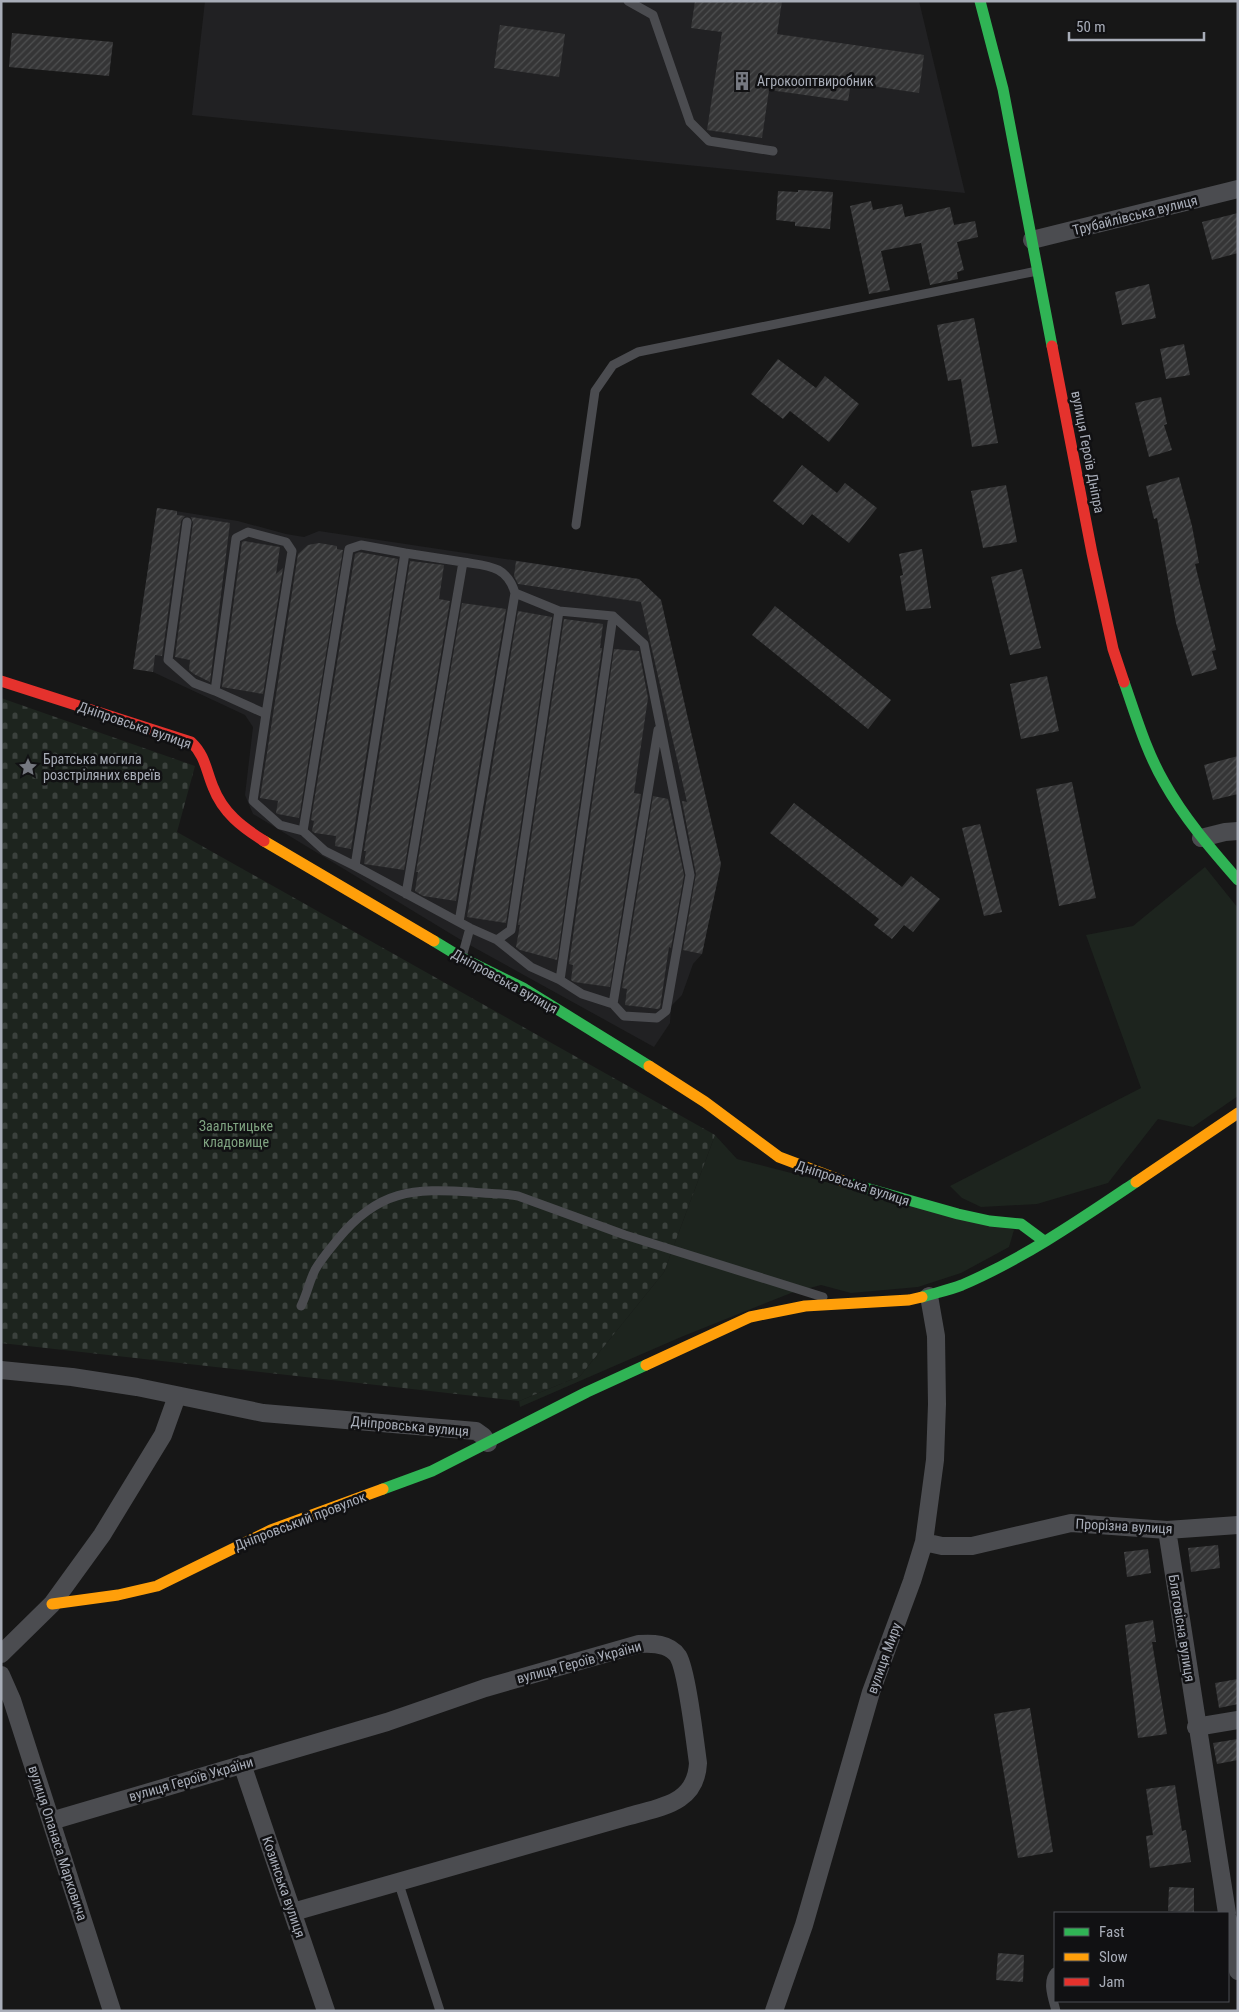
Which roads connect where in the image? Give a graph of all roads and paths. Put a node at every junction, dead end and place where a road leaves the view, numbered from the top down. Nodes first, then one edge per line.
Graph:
1 (628, 1) edge
2 (980, 1) edge
3 (774, 151) dead end
4 (1238, 189) edge
5 (1032, 240) junction
6 (1038, 271) junction
7 (187, 522) dead end
8 (576, 526) dead end
9 (406, 553) junction
10 (462, 562) junction
11 (516, 593) junction
12 (559, 611) junction
13 (614, 616) junction
14 (1, 681) edge
15 (215, 690) junction
16 (266, 714) junction
17 (659, 724) junction
18 (303, 831) junction
19 (1238, 831) edge
20 (1202, 838) junction
21 (355, 866) junction
22 (1238, 880) edge
23 (406, 894) junction
24 (459, 922) junction
25 (470, 928) junction
26 (497, 940) junction
27 (462, 958) junction
28 (560, 980) junction
29 (613, 1004) junction
30 (1238, 1113) edge
31 (1044, 1241) junction
32 (929, 1296) junction
33 (845, 1304) junction
34 (302, 1306) dead end
35 (1, 1370) edge
36 (177, 1396) junction
37 (488, 1443) junction
38 (1238, 1525) edge
39 (1167, 1530) junction
40 (924, 1542) junction
41 (52, 1604) junction
42 (1, 1654) edge
43 (1, 1675) edge
44 (1238, 1720) edge
45 (1196, 1726) junction
46 (242, 1764) junction
47 (51, 1821) junction
48 (398, 1882) junction
49 (293, 1912) junction
50 (1226, 1912) edge
51 (1229, 1928) edge
52 (1238, 1971) edge
53 (1054, 1973) edge
54 (1054, 2002) edge
55 (112, 2011) edge
56 (326, 2011) edge
57 (440, 2011) edge
58 (774, 2011) edge

1 - 3 lane
2 - 5 street, вулиця Героїв Дніпра
4 - 5 street, Трубайлівська вулиця
5 - 6 street, вулиця Героїв Дніпра
6 - 8 lane
6 - 20 street, вулиця Героїв Дніпра
7 - 15 lane
9 - 10 lane
9 - 18 lane
9 - 21 lane
10 - 11 lane
10 - 23 lane
11 - 12 lane
11 - 24 lane
12 - 13 lane
12 - 26 lane
13 - 17 lane
13 - 28 lane
14 - 27 street, Дніпровська вулиця
15 - 16 lane
15 - 16 lane
16 - 18 lane
17 - 29 lane
17 - 29 lane
18 - 21 lane
19 - 20 street
20 - 22 street, вулиця Героїв Дніпра
21 - 23 lane
23 - 24 lane
24 - 25 lane
25 - 26 lane
25 - 27 lane
26 - 28 lane
27 - 31 street, Дніпровська вулиця
28 - 29 lane
30 - 31 street, Дніпровська вулиця
31 - 32 street, Дніпровська вулиця
32 - 33 street, Дніпровська вулиця
32 - 40 street, вулиця Миру
33 - 34 lane
33 - 37 street, Дніпровська вулиця
35 - 36 street, Дніпровська вулиця
36 - 37 street, Дніпровська вулиця
36 - 41 street
37 - 41 street, Дніпровський провулок
38 - 39 street, Прорізна вулиця
39 - 40 street, Прорізна вулиця
39 - 45 street, Благовісна вулиця
40 - 58 street, вулиця Миру
41 - 42 street
43 - 47 street, вулиця Опанаса Марковича
44 - 45 street
45 - 50 street, Благовісна вулиця
46 - 47 street, вулиця Героїв України
46 - 48 street, вулиця Героїв України
46 - 49 street, Козинська вулиця
47 - 55 street, вулиця Опанаса Марковича
48 - 49 street, вулиця Героїв України
48 - 57 lane
49 - 56 street, Козинська вулиця
51 - 52 street, Благовісна вулиця
53 - 54 lane

